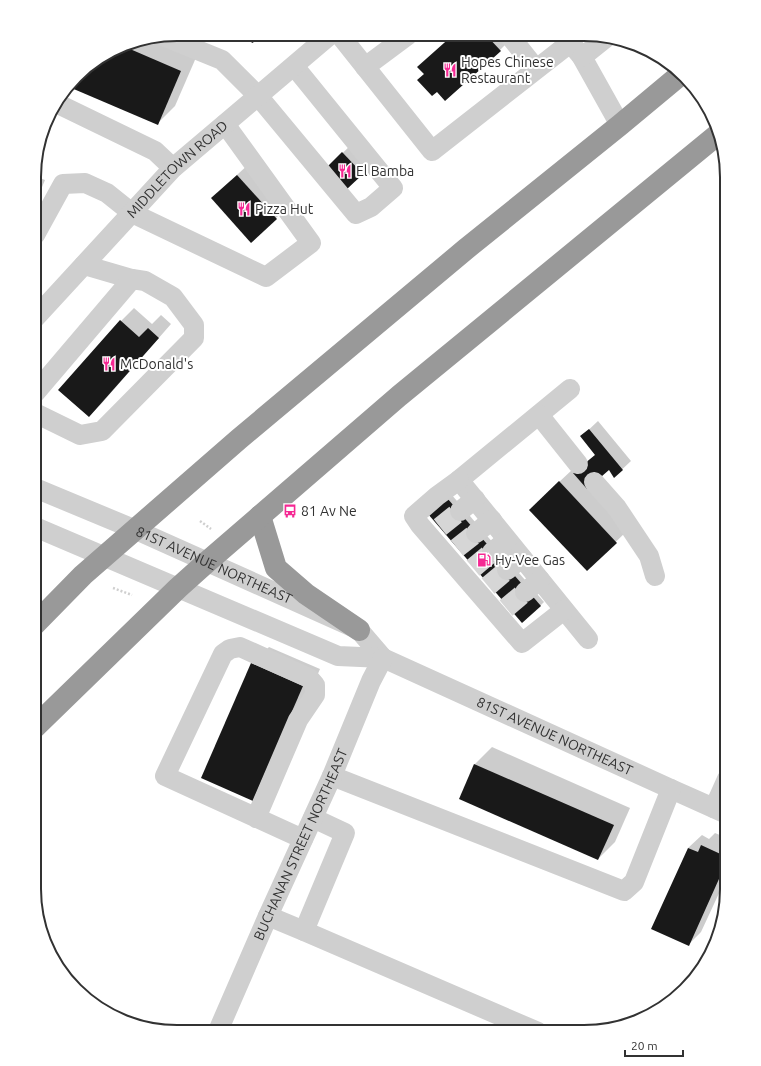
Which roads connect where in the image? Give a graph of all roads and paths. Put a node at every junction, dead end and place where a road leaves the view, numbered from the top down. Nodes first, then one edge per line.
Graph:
1 (175, 41) edge
2 (323, 41) edge
3 (345, 41) edge
4 (400, 41) edge
5 (514, 41) edge
6 (588, 41) edge
7 (572, 45) edge
8 (294, 66) junction
9 (365, 67) junction
10 (536, 70) junction
11 (677, 78) edge
12 (258, 96) junction
13 (61, 106) edge
14 (225, 124) junction
15 (620, 125) junction
16 (714, 137) edge
17 (173, 168) junction
18 (132, 213) junction
19 (41, 223) edge
20 (84, 265) junction
21 (132, 279) junction
22 (41, 312) edge
23 (41, 386) edge
24 (570, 389) dead end
25 (539, 415) junction
26 (41, 416) edge
27 (578, 464) dead end
28 (459, 480) junction
29 (594, 482) dead end
30 (41, 490) edge
31 (475, 499) junction
32 (460, 512) tunnel mouth
33 (260, 516) junction
34 (200, 520) dead end
35 (492, 520) junction
36 (212, 529) dead end
37 (41, 530) edge
38 (136, 530) junction
39 (476, 533) tunnel mouth
40 (508, 540) junction
41 (492, 552) tunnel mouth
42 (104, 556) junction
43 (207, 562) junction
44 (655, 576) dead end
45 (113, 588) dead end
46 (178, 588) junction
47 (132, 595) dead end
48 (564, 610) junction
49 (41, 619) edge
50 (359, 630) junction
51 (588, 639) dead end
52 (383, 658) junction
53 (41, 721) edge
54 (332, 776) junction
55 (671, 789) junction
56 (720, 811) edge
57 (256, 818) junction
58 (313, 818) junction
59 (303, 839) junction
60 (268, 916) junction
61 (304, 931) junction
62 (221, 1025) edge
63 (522, 1025) edge

1 - 12 street
2 - 8 street, MIDDLETOWN ROAD
3 - 9 street
4 - 9 street
5 - 10 street
6 - 7 street
7 - 10 street
7 - 15 street
8 - 12 street, MIDDLETOWN ROAD
8 - 12 street
9 - 10 street
11 - 15 highway
12 - 14 street, MIDDLETOWN ROAD
13 - 17 street
14 - 17 street, MIDDLETOWN ROAD
14 - 18 street
15 - 38 highway
16 - 33 highway
17 - 18 street, MIDDLETOWN ROAD
18 - 19 street
18 - 20 street, MIDDLETOWN ROAD
20 - 21 street
20 - 22 street, MIDDLETOWN ROAD
21 - 23 street
21 - 26 street
24 - 25 street
25 - 27 street
25 - 28 street
28 - 31 street
28 - 48 street
29 - 44 street
30 - 38 street, 81ST AVENUE NORTHEAST
31 - 32 street
31 - 35 street
33 - 43 highway
33 - 50 highway
34 - 36 path
35 - 39 street
35 - 40 street
37 - 42 street, 81ST AVENUE NORTHEAST
38 - 42 highway
38 - 43 street, 81ST AVENUE NORTHEAST
40 - 41 street
40 - 48 street
42 - 46 street, 81ST AVENUE NORTHEAST
42 - 49 highway
43 - 46 highway
43 - 50 street, 81ST AVENUE NORTHEAST
45 - 47 path
46 - 52 street, 81ST AVENUE NORTHEAST
46 - 53 highway
48 - 51 street
50 - 52 street, 81ST AVENUE NORTHEAST
52 - 54 street, BUCHANAN STREET NORTHEAST
52 - 55 street, 81ST AVENUE NORTHEAST
54 - 55 street
54 - 58 street, BUCHANAN STREET NORTHEAST
55 - 56 street, 81ST AVENUE NORTHEAST
57 - 57 street
57 - 59 street
58 - 59 street, BUCHANAN STREET NORTHEAST
58 - 61 street
59 - 60 street, BUCHANAN STREET NORTHEAST
60 - 61 street
60 - 62 street, BUCHANAN STREET NORTHEAST
61 - 63 street

